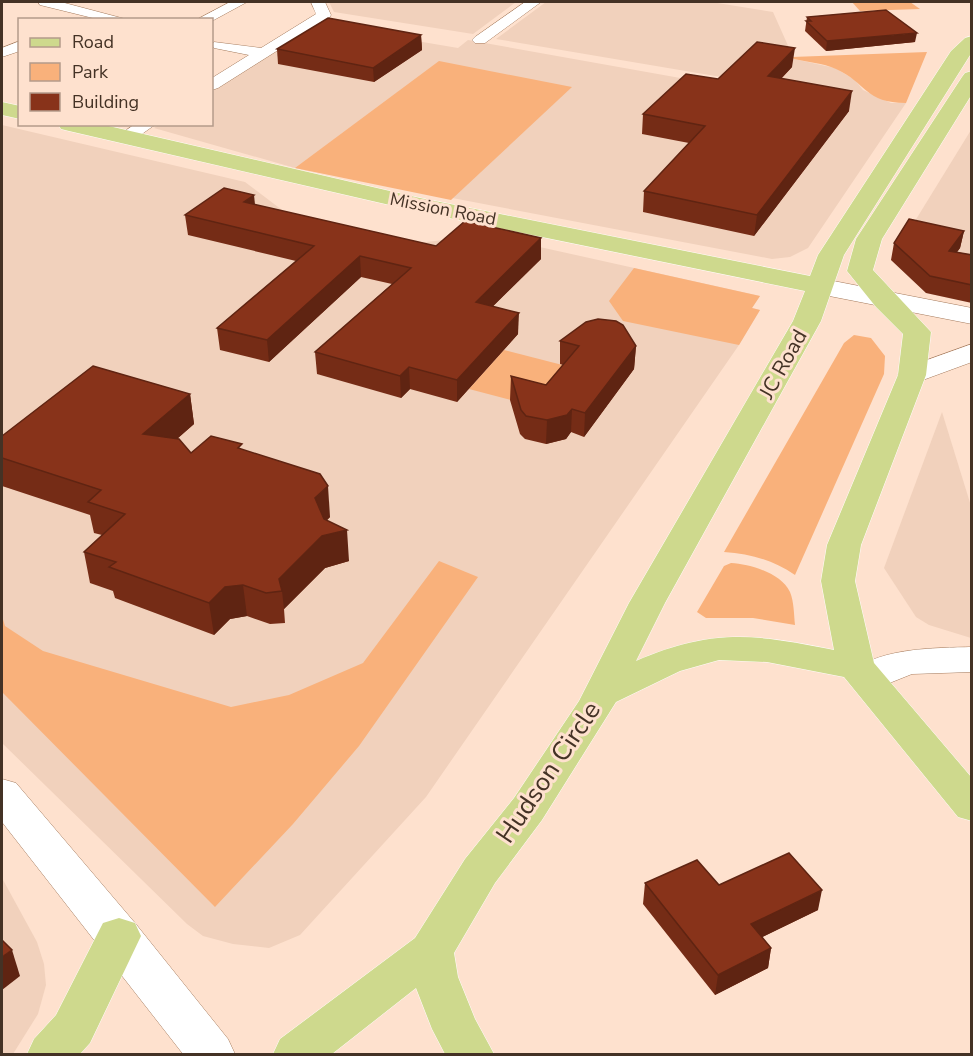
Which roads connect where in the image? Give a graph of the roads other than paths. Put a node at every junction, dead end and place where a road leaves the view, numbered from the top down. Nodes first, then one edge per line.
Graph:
1 (45, 2) edge
2 (115, 2) edge
3 (240, 2) edge
4 (534, 2) edge
5 (321, 8) edge
6 (92, 12) junction
7 (80, 18) edge
8 (114, 18) edge
9 (207, 18) edge
10 (480, 40) dead end
11 (972, 42) edge
12 (219, 45) dead end
13 (18, 46) edge
14 (2, 53) edge
15 (263, 53) junction
16 (972, 77) edge
17 (213, 84) edge
18 (2, 108) edge
19 (18, 112) edge
20 (88, 126) edge
21 (137, 131) edge
22 (818, 286) junction
23 (885, 301) junction
24 (972, 316) edge
25 (972, 352) edge
26 (912, 375) junction
27 (972, 659) edge
28 (862, 673) junction
29 (602, 693) junction
30 (2, 794) edge
31 (972, 806) edge
32 (119, 936) junction
33 (431, 951) junction
34 (51, 1054) edge
35 (211, 1054) edge
36 (297, 1054) edge
37 (470, 1054) edge

1 - 6 street
2 - 6 street
3 - 9 street
4 - 10 street
5 - 15 street
6 - 7 street
6 - 8 street
11 - 22 main road, JC Road
12 - 15 street
13 - 14 street
15 - 17 street
16 - 23 main road
18 - 19 main road
20 - 21 main road, Mission Road
21 - 22 main road, Mission Road
22 - 23 main road
22 - 29 main road, JC Road
23 - 24 main road
23 - 26 main road
25 - 26 main road
26 - 28 main road
27 - 28 main road
28 - 29 main road, Hudson Circle
28 - 31 main road
29 - 33 main road, Hudson Circle
30 - 32 main road
32 - 34 main road
32 - 35 main road
33 - 36 main road
33 - 37 main road

